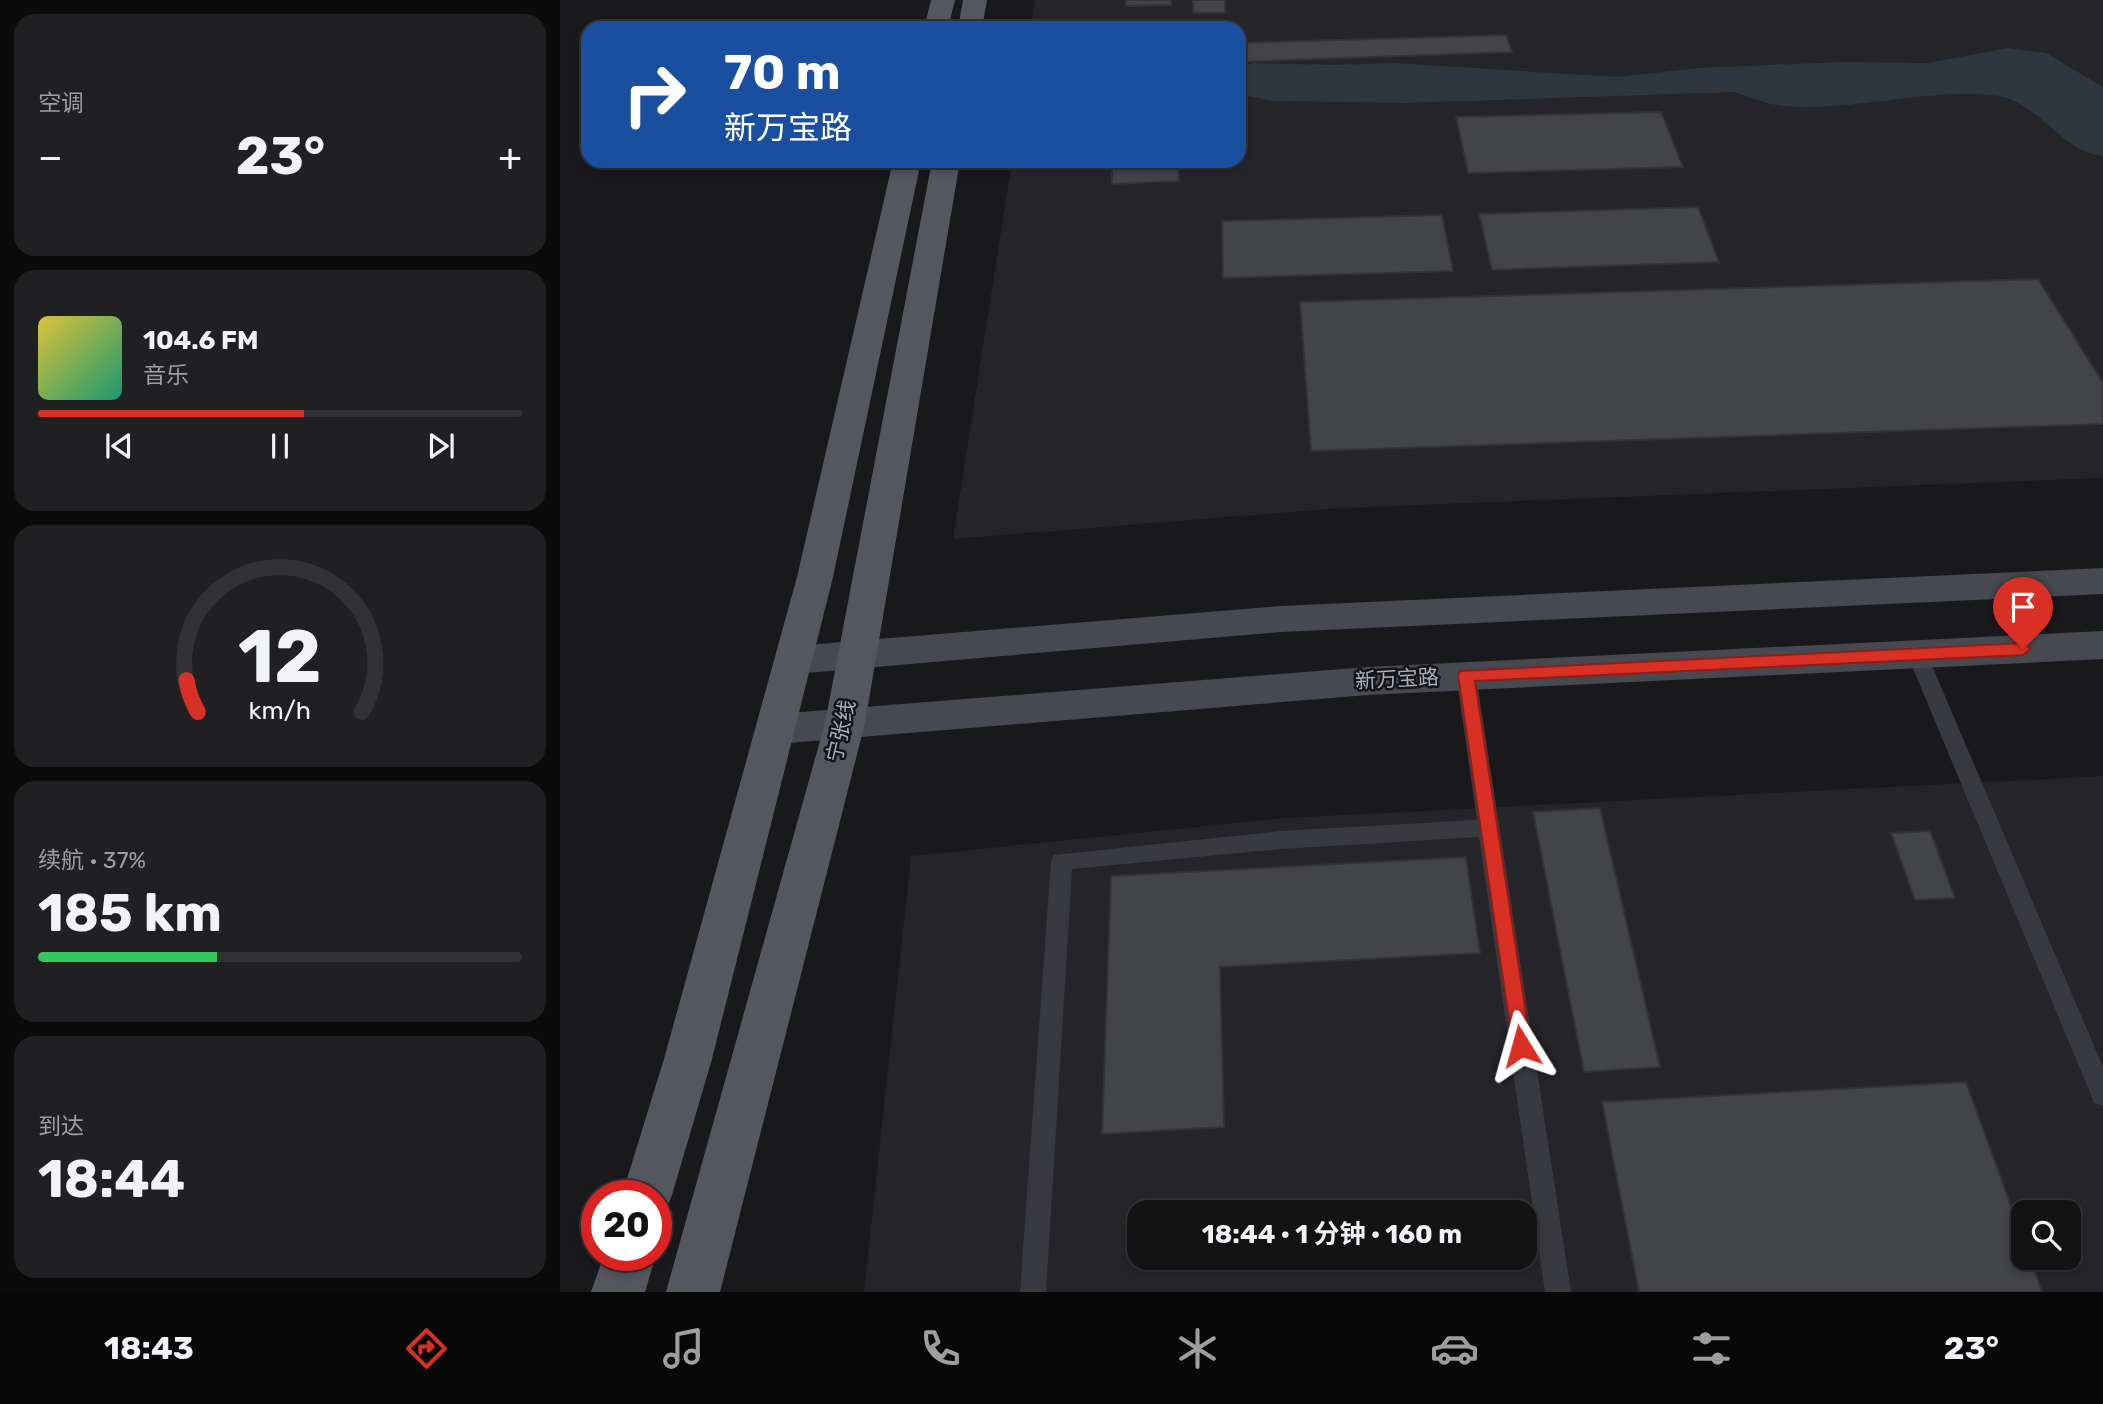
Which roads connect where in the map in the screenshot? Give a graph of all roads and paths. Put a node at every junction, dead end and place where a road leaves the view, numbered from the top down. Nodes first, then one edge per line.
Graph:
1 (943, 0) edge
2 (975, 0) edge
3 (938, 21) edge
4 (971, 21) edge
5 (905, 168) edge
6 (945, 168) edge
7 (2103, 581) edge
8 (2103, 645) edge
9 (1917, 654) junction
10 (857, 655) junction
11 (794, 660) junction
12 (1466, 675) junction
13 (845, 723) junction
14 (776, 729) junction
15 (1488, 828) junction
16 (2103, 1095) edge
17 (652, 1180) edge
18 (625, 1271) edge
19 (618, 1292) edge
20 (693, 1292) edge
21 (1033, 1292) edge
22 (1558, 1292) edge

1 - 3 main road
2 - 4 main road
5 - 11 main road
6 - 10 main road, 宁张线
7 - 10 street
8 - 9 street, 新万宝路
9 - 12 street, 新万宝路
9 - 16 lane
10 - 11 street
10 - 13 main road, 宁张线
11 - 14 main road
12 - 13 street, 新万宝路
12 - 15 lane
13 - 14 street, 新万宝路
13 - 20 main road, 宁张线
14 - 17 main road
15 - 21 lane
15 - 22 lane
18 - 19 main road

